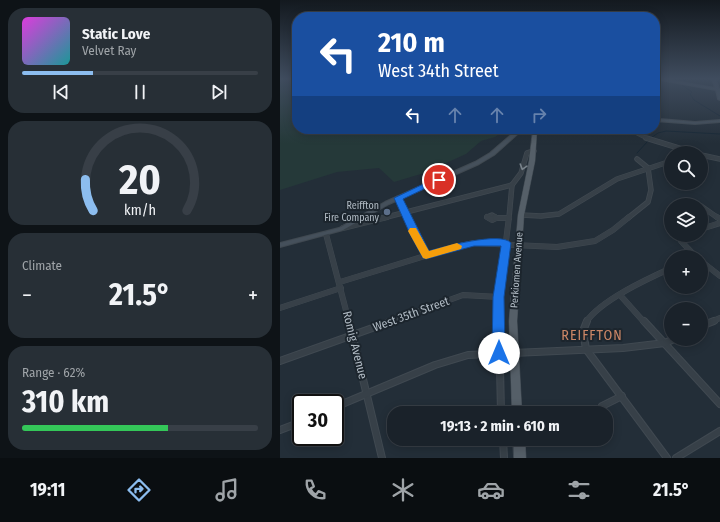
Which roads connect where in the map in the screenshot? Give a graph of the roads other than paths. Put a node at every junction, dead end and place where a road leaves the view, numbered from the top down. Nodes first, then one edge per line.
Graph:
1 (660, 120) edge
2 (720, 121) edge
3 (515, 134) edge
4 (535, 134) edge
5 (638, 134) edge
6 (670, 146) edge
7 (534, 152) junction
8 (708, 156) edge
9 (720, 159) edge
10 (637, 160) dead end
11 (664, 163) edge
12 (648, 168) junction
13 (512, 185) junction
14 (398, 198) junction
15 (708, 211) edge
16 (405, 213) junction
17 (521, 216) junction
18 (496, 218) dead end
19 (509, 218) junction
20 (720, 219) edge
21 (720, 223) edge
22 (708, 227) edge
23 (341, 229) junction
24 (326, 234) junction
25 (682, 242) edge
26 (506, 243) junction
27 (518, 244) junction
28 (280, 245) edge
29 (689, 250) edge
30 (426, 255) junction
31 (708, 267) edge
32 (664, 271) edge
33 (720, 276) edge
34 (341, 285) junction
35 (620, 295) junction
36 (499, 297) junction
37 (280, 308) edge
38 (720, 318) edge
39 (708, 323) edge
40 (353, 335) junction
41 (664, 342) edge
42 (664, 343) edge
43 (668, 346) edge
44 (586, 349) junction
45 (515, 352) junction
46 (499, 353) junction
47 (280, 361) edge
48 (367, 394) junction
49 (622, 396) junction
50 (344, 403) edge
51 (720, 404) edge
52 (501, 406) edge
53 (516, 406) edge
54 (602, 406) dead end
55 (292, 425) edge
56 (280, 430) edge
57 (720, 431) edge
58 (503, 446) edge
59 (519, 446) edge
60 (382, 458) edge
61 (504, 458) edge
62 (520, 458) edge
63 (667, 458) edge
64 (676, 458) edge

1 - 2 street
3 - 14 street
4 - 7 main road, Perkiomen Avenue
5 - 6 street
7 -> 13 street
7 - 17 main road, Perkiomen Avenue
8 - 9 street
10 - 12 street
11 - 12 street
12 - 17 street
12 - 27 street
13 - 16 street
13 - 19 street
14 - 16 street
14 - 23 street
15 - 20 street
16 - 23 street
16 - 30 street
17 - 27 main road, Perkiomen Avenue
18 - 19 street
19 - 26 street
21 - 22 street
23 - 24 street
24 - 28 street
24 - 34 street, Romig Avenue
25 - 29 street
26 - 27 street
26 - 30 street
26 - 36 street
27 - 45 main road, Perkiomen Avenue
30 - 34 street
31 - 33 street
32 - 35 street
34 - 37 street
34 - 40 street, Romig Avenue
35 - 41 street
35 - 44 street
36 - 40 street, West 35th Street
36 - 46 street
38 - 39 street
40 - 47 street, West 35th Street
40 - 48 street, Romig Avenue
42 - 44 street
43 - 51 street
44 - 45 street
44 - 49 street
45 - 46 street
45 - 53 main road, Perkiomen Avenue
46 - 48 street
46 - 52 street
48 - 50 street
48 - 60 street, Romig Avenue
49 - 54 street
49 - 63 street
55 - 56 street
57 - 64 street
58 - 61 street
59 - 62 main road

